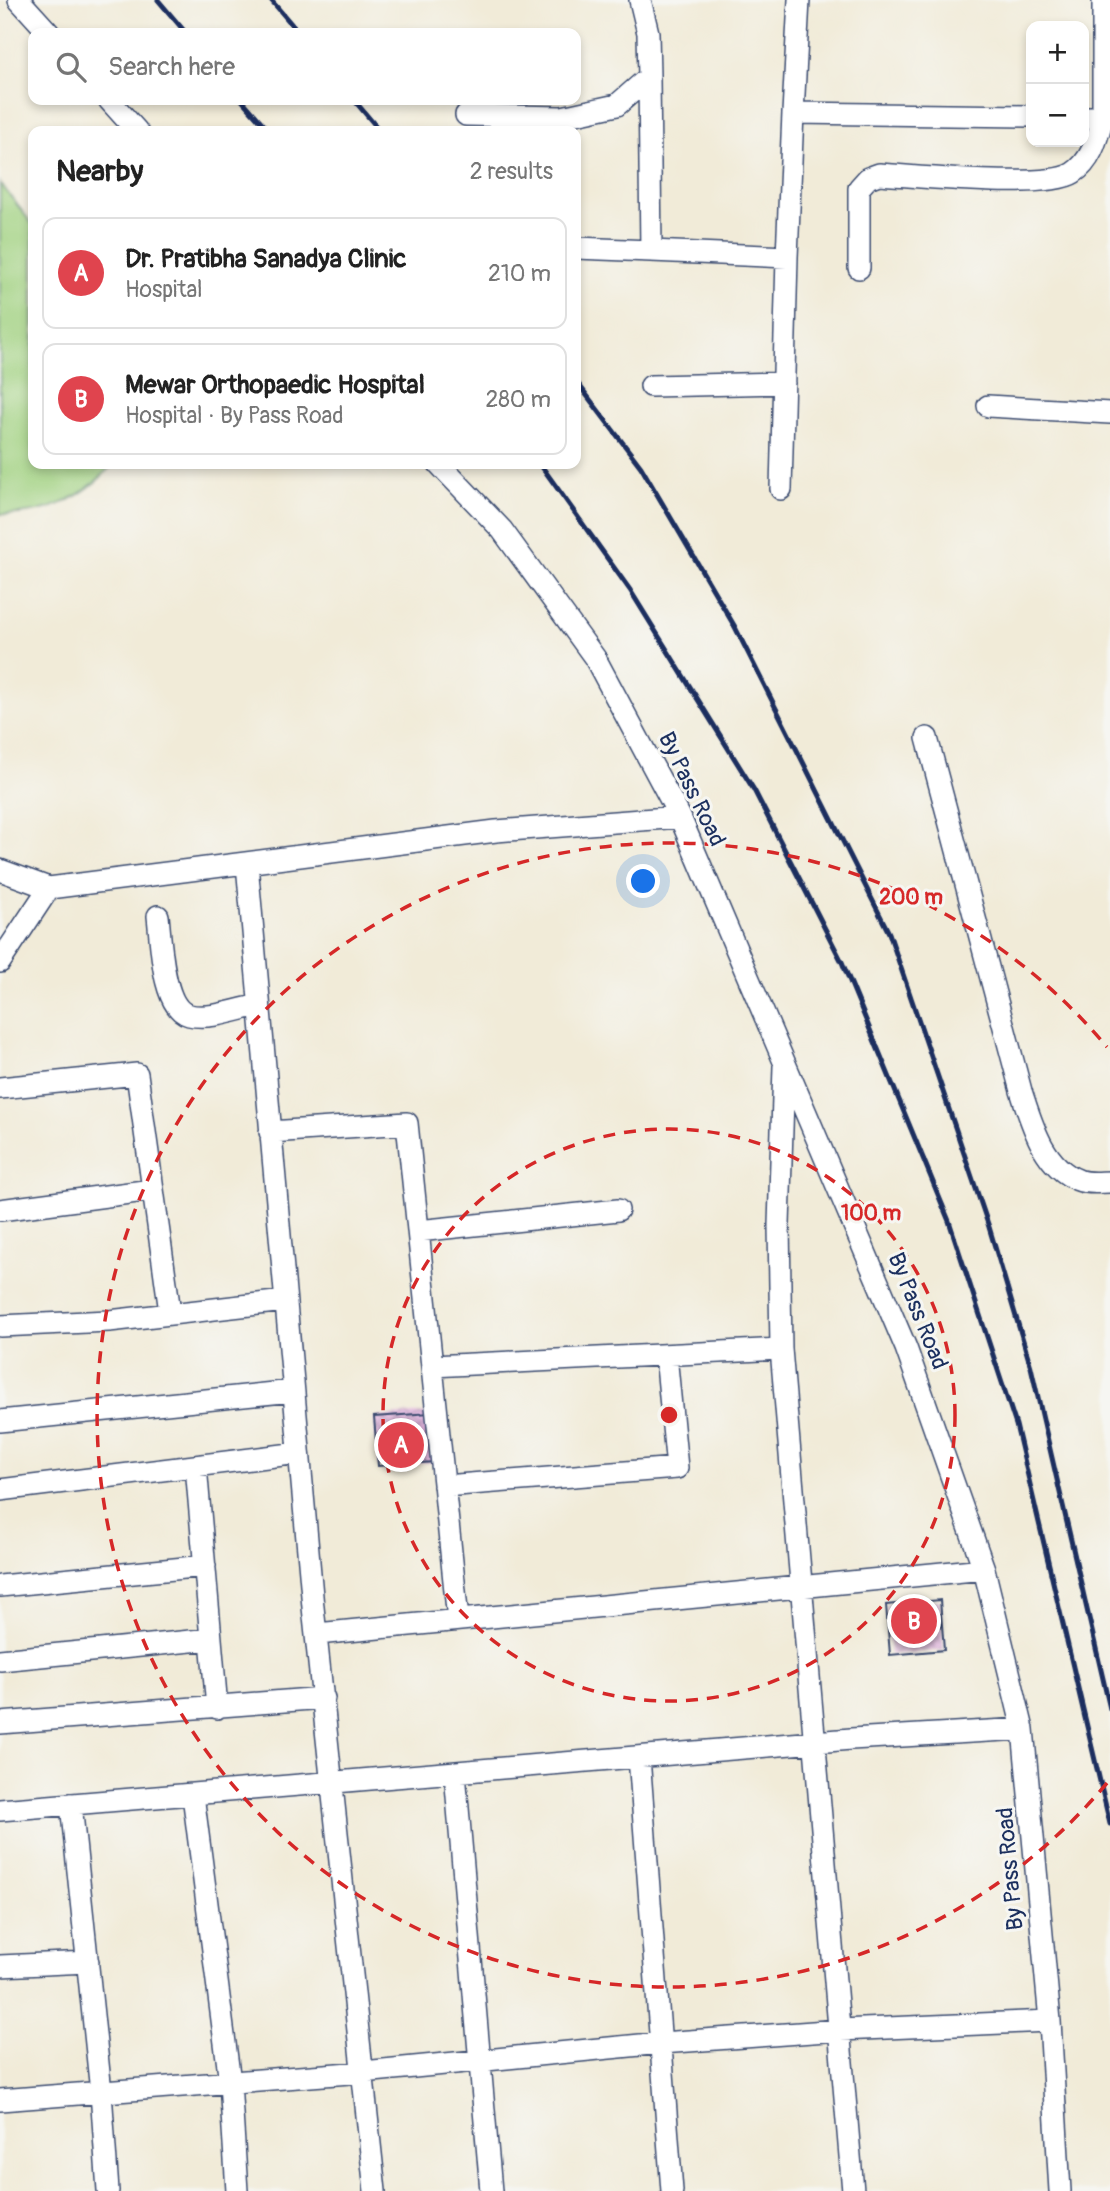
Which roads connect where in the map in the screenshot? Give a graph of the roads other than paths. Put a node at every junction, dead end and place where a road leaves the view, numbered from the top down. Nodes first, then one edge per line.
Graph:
1 (19, 0) edge
2 (640, 0) edge
3 (799, 0) edge
4 (1103, 0) edge
5 (44, 28) edge
6 (649, 78) junction
7 (114, 105) edge
8 (793, 113) junction
9 (466, 115) dead end
10 (1026, 116) edge
11 (1093, 117) edge
12 (132, 126) edge
13 (581, 248) edge
14 (651, 251) junction
15 (787, 257) junction
16 (859, 268) dead end
17 (784, 383) junction
18 (651, 386) dead end
19 (988, 407) dead end
20 (1110, 413) edge
21 (444, 469) edge
22 (781, 489) dead end
23 (927, 738) dead end
24 (680, 817) junction
25 (247, 864) junction
26 (0, 870) edge
27 (49, 888) junction
28 (158, 916) dead end
29 (0, 962) edge
30 (259, 1005) junction
31 (784, 1060) junction
32 (0, 1088) edge
33 (270, 1132) junction
34 (1110, 1182) edge
35 (152, 1190) junction
36 (0, 1209) edge
37 (618, 1210) dead end
38 (418, 1231) junction
39 (285, 1301) junction
40 (170, 1312) junction
41 (0, 1326) edge
42 (782, 1349) junction
43 (666, 1355) junction
44 (432, 1366) junction
45 (293, 1391) junction
46 (0, 1421) edge
47 (299, 1453) junction
48 (196, 1466) junction
49 (444, 1486) junction
50 (0, 1490) edge
51 (205, 1566) junction
52 (984, 1569) junction
53 (0, 1586) edge
54 (802, 1587) junction
55 (458, 1620) junction
56 (317, 1634) junction
57 (211, 1639) junction
58 (0, 1660) edge
59 (324, 1698) junction
60 (217, 1708) junction
61 (0, 1723) edge
62 (1023, 1729) junction
63 (817, 1742) junction
64 (639, 1757) junction
65 (455, 1773) junction
66 (334, 1783) junction
67 (193, 1794) junction
68 (71, 1804) junction
69 (0, 1810) edge
70 (88, 1962) junction
71 (0, 1966) edge
72 (1050, 2021) junction
73 (840, 2030) junction
74 (660, 2043) junction
75 (480, 2059) junction
76 (363, 2072) junction
77 (230, 2082) junction
78 (101, 2092) junction
79 (0, 2099) edge
80 (108, 2191) edge
81 (237, 2191) edge
82 (375, 2191) edge
83 (491, 2191) edge
84 (671, 2191) edge
85 (853, 2191) edge
86 (1060, 2191) edge

1 - 5 street
2 - 6 street
3 - 8 street
4 - 11 street
6 - 9 street
6 - 14 street
7 - 12 street
8 - 10 street
8 - 15 street
11 - 16 street
13 - 14 street
14 - 15 street
15 - 17 street
17 - 18 street
17 - 22 street
19 - 20 street
21 - 24 street, By Pass Road
23 - 34 street
24 - 25 street
24 - 31 street, By Pass Road
25 - 27 street
25 - 30 street
26 - 27 street
27 - 29 street
28 - 30 street
30 - 33 street
31 - 42 street
31 - 52 street, By Pass Road
32 - 35 street
33 - 38 street
33 - 39 street
35 - 36 street
35 - 40 street
37 - 38 street
38 - 44 street
39 - 40 street
39 - 45 street
40 - 41 street
42 - 43 street
42 - 54 street
43 - 44 street
43 - 49 street
44 - 49 street
45 - 46 street
45 - 47 street
47 - 48 street
47 - 56 street
48 - 50 street
48 - 51 street
49 - 55 street
51 - 53 street
51 - 57 street
52 - 54 street
52 - 62 street, By Pass Road
54 - 55 street
54 - 63 street
55 - 56 street
56 - 59 street
57 - 58 street
57 - 60 street
59 - 60 street
59 - 66 street
60 - 61 street
62 - 63 street
62 - 72 street, By Pass Road
63 - 64 street
63 - 73 street
64 - 65 street
64 - 74 street
65 - 66 street
65 - 75 street
66 - 67 street
66 - 76 street
67 - 68 street
67 - 77 street
68 - 69 street
68 - 70 street
70 - 71 street
70 - 78 street
72 - 73 street
72 - 86 street, By Pass Road
73 - 74 street
73 - 85 street
74 - 75 street
74 - 84 street
75 - 76 street
75 - 83 street
76 - 77 street
76 - 82 street
77 - 78 street
77 - 81 street
78 - 79 street
78 - 80 street

